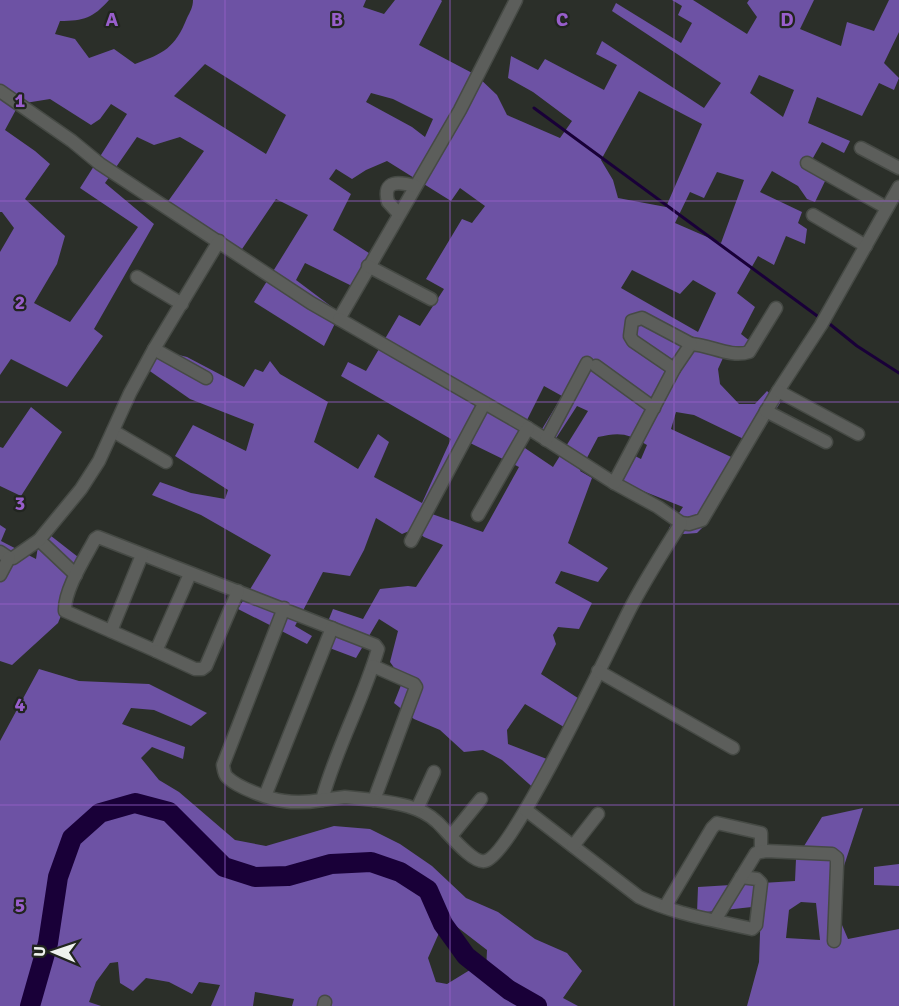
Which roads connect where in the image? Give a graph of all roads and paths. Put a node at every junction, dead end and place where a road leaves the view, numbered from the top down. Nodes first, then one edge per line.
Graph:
1 (516, 0) edge
2 (0, 91) edge
3 (861, 148) dead end
4 (807, 163) dead end
5 (899, 168) edge
6 (415, 186) junction
7 (899, 187) edge
8 (887, 208) junction
9 (399, 214) junction
10 (813, 215) dead end
11 (219, 241) junction
12 (866, 246) junction
13 (369, 266) junction
14 (137, 277) dead end
15 (431, 299) dead end
16 (182, 304) junction
17 (776, 308) dead end
18 (339, 319) junction
19 (691, 344) junction
20 (154, 349) junction
21 (674, 369) junction
22 (206, 378) dead end
23 (778, 391) junction
24 (484, 404) junction
25 (654, 408) junction
26 (766, 411) junction
27 (528, 428) junction
28 (113, 431) junction
29 (858, 434) dead end
30 (546, 440) junction
31 (826, 442) dead end
32 (166, 462) dead end
33 (614, 483) junction
34 (478, 515) dead end
35 (681, 523) junction
36 (39, 540) junction
37 (411, 541) dead end
38 (5, 555) edge
39 (142, 555) junction
40 (190, 574) junction
41 (0, 575) edge
42 (76, 575) junction
43 (238, 591) junction
44 (284, 608) junction
45 (332, 628) junction
46 (111, 631) junction
47 (156, 651) junction
48 (373, 666) junction
49 (598, 671) junction
50 (733, 748) dead end
51 (434, 772) dead end
52 (265, 796) junction
53 (481, 799) dead end
54 (322, 800) junction
55 (374, 800) junction
56 (417, 809) junction
57 (526, 810) junction
58 (598, 814) dead end
59 (451, 836) junction
60 (573, 846) junction
61 (761, 851) junction
62 (741, 877) junction
63 (665, 908) junction
64 (715, 920) junction
65 (834, 941) dead end

1 - 6 street
2 - 11 street
3 - 5 street
4 - 8 street
6 - 9 street
6 - 9 street
7 - 8 street
8 - 12 street
9 - 13 street
10 - 12 street
11 - 16 street
11 - 18 street
12 - 23 street
13 - 15 street
13 - 18 street
14 - 16 street
16 - 20 street
17 - 19 street
18 - 24 street
19 - 21 street
19 - 21 street
20 - 22 street
20 - 28 street
21 - 25 street
23 - 26 street
23 - 29 street
24 - 27 street
24 - 37 street
25 - 30 street
25 - 33 street
26 - 31 street
26 - 35 street
27 - 30 street
27 - 34 street
28 - 32 street
28 - 36 street
30 - 33 street
33 - 35 street
35 - 49 street
36 - 38 street
36 - 42 street
38 - 41 street
39 - 40 street
39 - 42 street
39 - 46 street
40 - 43 street
40 - 47 street
42 - 46 street
43 - 44 street
43 - 47 street
44 - 45 street
44 - 52 street
45 - 48 street
45 - 52 street
46 - 47 street
48 - 54 street
48 - 55 street
49 - 50 street
49 - 57 street
51 - 56 street
52 - 54 street
53 - 59 street
54 - 55 street
55 - 56 street
56 - 59 street
57 - 59 street
57 - 60 street
58 - 60 street
60 - 63 street
61 - 62 street
61 - 63 street
61 - 65 street
62 - 64 street
62 - 64 street
63 - 64 street

